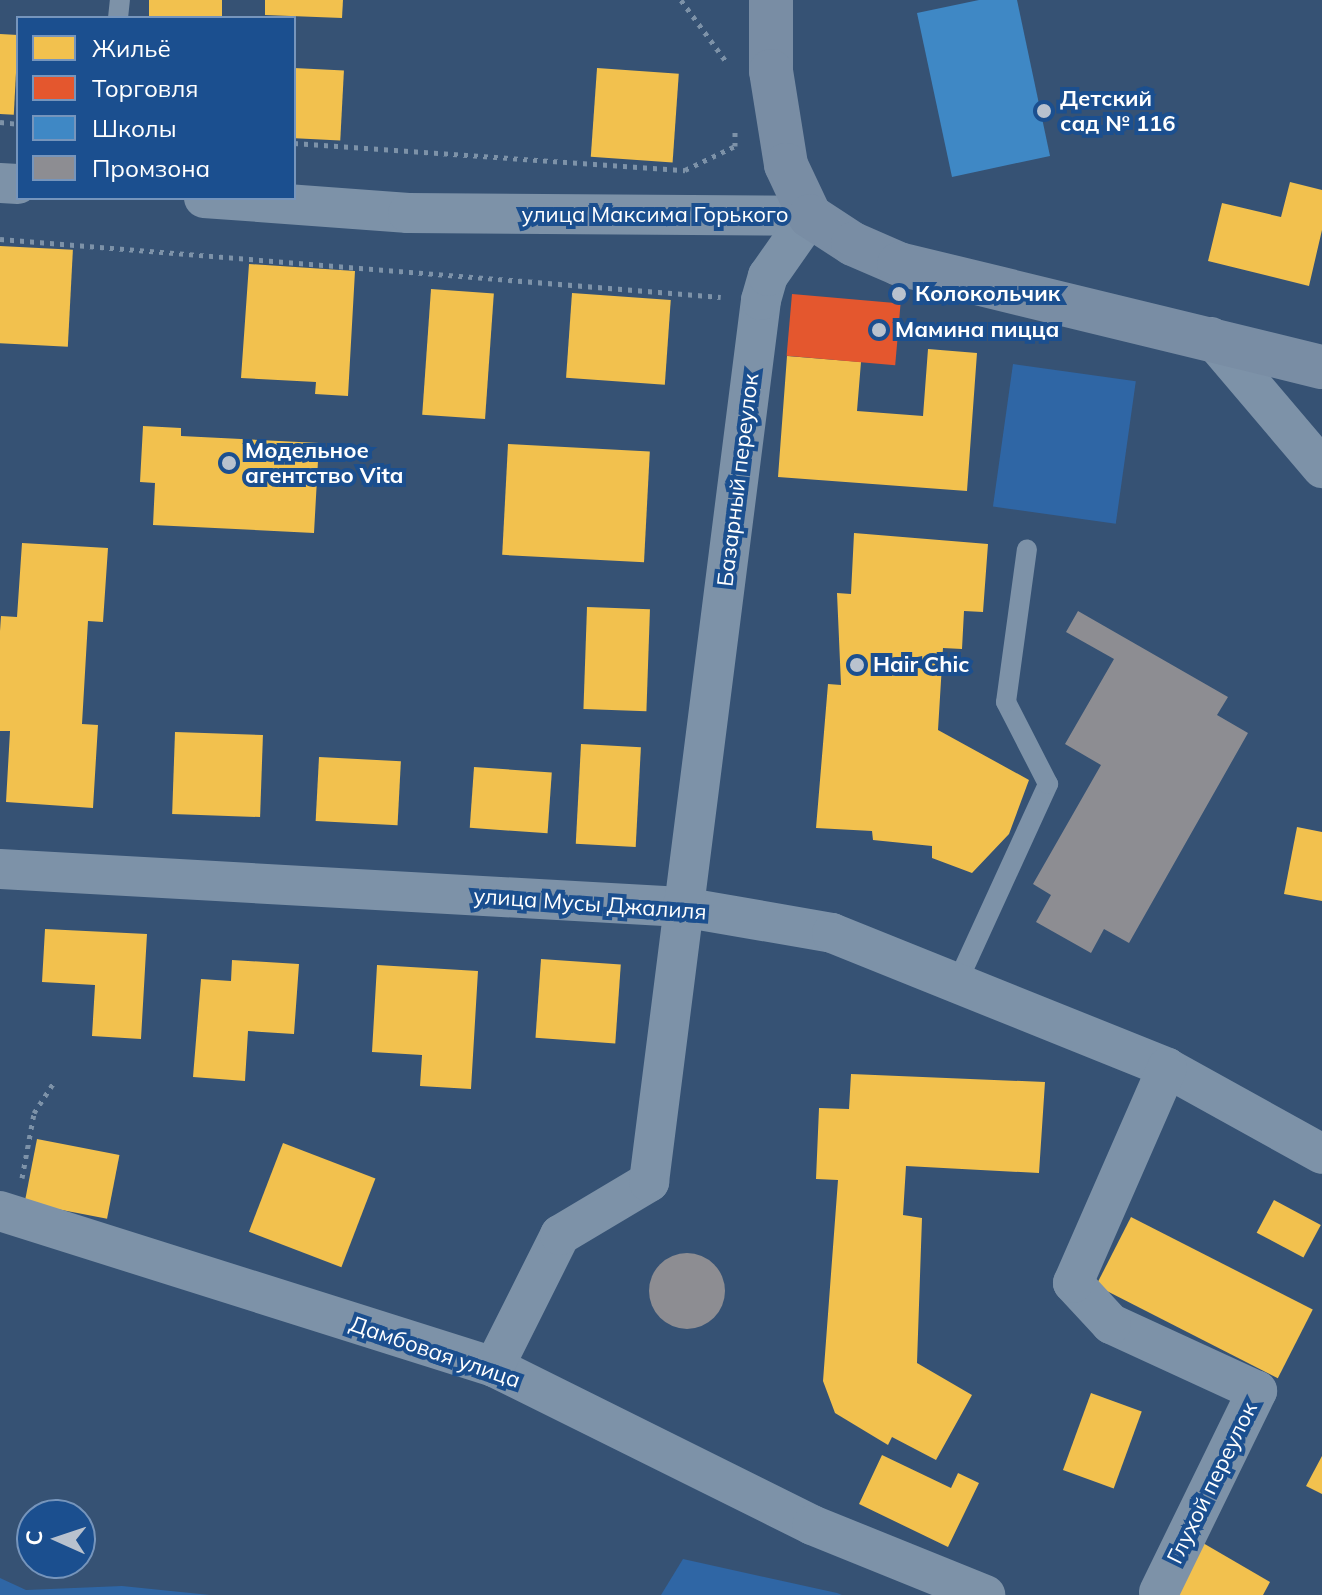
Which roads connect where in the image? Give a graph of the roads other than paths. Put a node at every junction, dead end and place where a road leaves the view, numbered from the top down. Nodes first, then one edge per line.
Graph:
1 (751, 0) edge
2 (771, 0) edge
3 (754, 73) junction
4 (231, 200) edge
5 (810, 216) junction
6 (1211, 337) junction
7 (1322, 367) edge
8 (1322, 468) edge
9 (1027, 549) dead end
10 (0, 869) edge
11 (682, 907) junction
12 (957, 983) junction
13 (1167, 1068) junction
14 (1322, 1154) edge
15 (8, 1212) edge
16 (494, 1367) junction
17 (1159, 1592) dead end
18 (985, 1595) edge

1 - 3 main road
2 - 3 main road
3 - 5 main road
4 - 5 street, улица Максима Горького
5 - 6 main road, улица Максима Горького
5 - 11 street, Базарный переулок
6 - 7 main road, улица Максима Горького
6 - 8 street
9 - 12 lane
10 - 11 street, улица Мусы Джалиля
11 - 12 street, улица Мусы Джалиля
11 - 16 street, Базарный переулок
12 - 13 street, улица Мусы Джалиля
13 - 14 street, улица Мусы Джалиля
13 - 17 street, Глухой переулок
15 - 16 street, Дамбовая улица
16 - 18 street, Дамбовая улица

